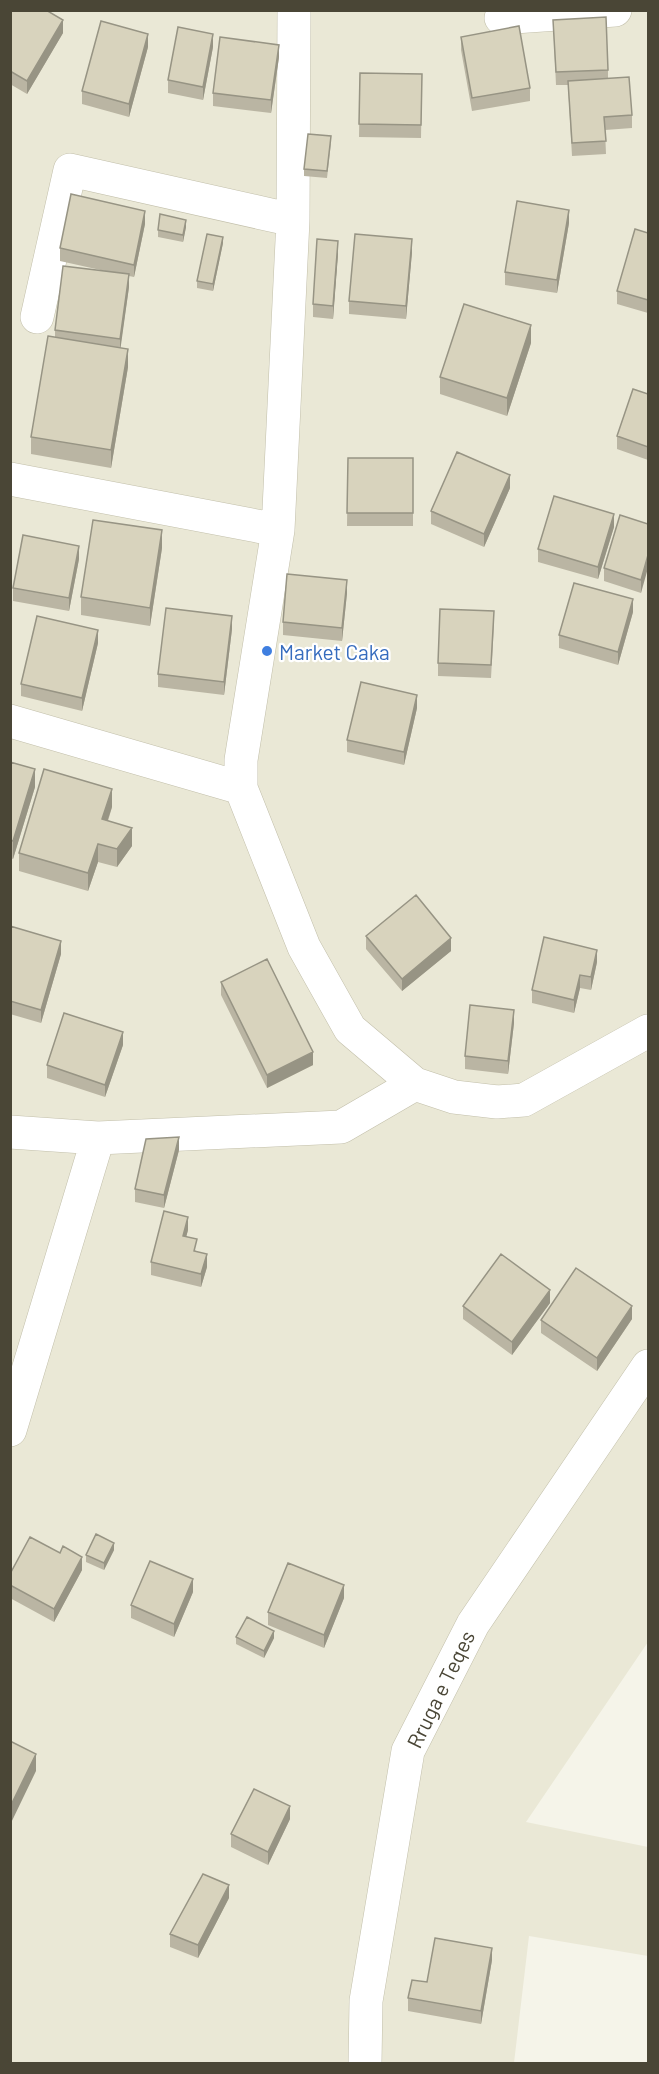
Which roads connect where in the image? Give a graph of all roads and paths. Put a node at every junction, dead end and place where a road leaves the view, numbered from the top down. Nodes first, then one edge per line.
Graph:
1 (294, 10) edge
2 (615, 10) edge
3 (501, 18) dead end
4 (293, 220) junction
5 (37, 316) dead end
6 (10, 479) edge
7 (278, 531) junction
8 (10, 721) edge
9 (242, 788) junction
10 (648, 1031) edge
11 (415, 1084) junction
12 (10, 1132) edge
13 (98, 1138) junction
14 (648, 1366) edge
15 (10, 1430) edge
16 (365, 2064) edge

1 - 4 street
2 - 3 street
4 - 5 street
4 - 7 street
6 - 7 street
7 - 9 street
8 - 9 street
9 - 11 street
10 - 11 street
11 - 13 street
12 - 13 street
13 - 15 street
14 - 16 street, Rruga e Teqes

